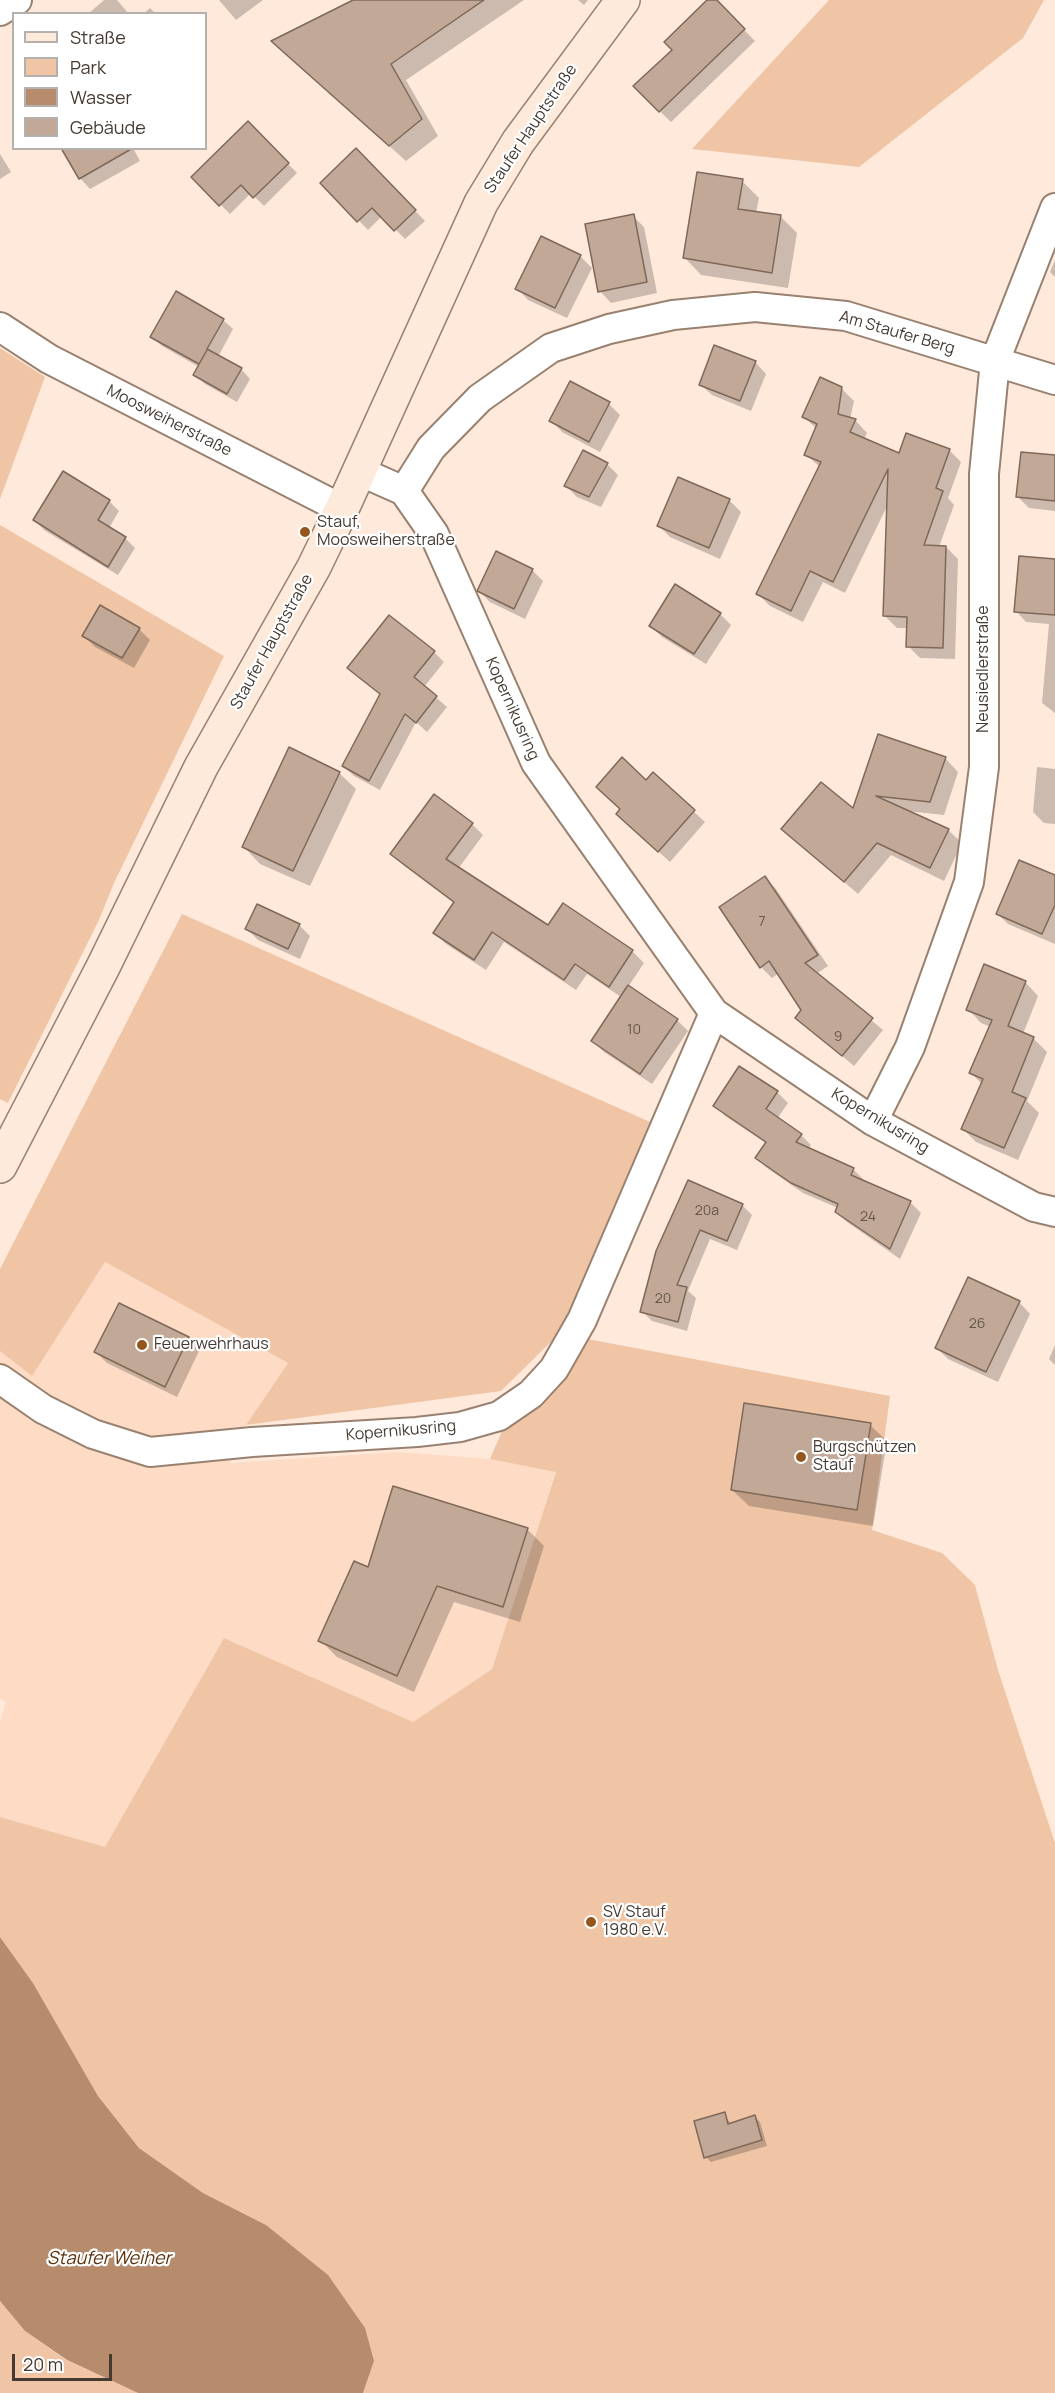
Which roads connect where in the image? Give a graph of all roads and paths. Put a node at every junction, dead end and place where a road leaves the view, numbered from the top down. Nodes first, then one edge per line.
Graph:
1 (16, 0) edge
2 (623, 0) edge
3 (0, 10) edge
4 (1055, 208) edge
5 (0, 327) edge
6 (995, 361) junction
7 (1055, 380) edge
8 (359, 471) junction
9 (404, 491) junction
10 (342, 509) junction
11 (714, 1013) junction
12 (873, 1121) junction
13 (0, 1166) edge
14 (1055, 1212) edge
15 (0, 1379) edge

1 - 3 street
2 - 8 street, Staufer Hauptstraße
4 - 6 street, Neusiedlerstraße
5 - 10 street, Moosweiherstraße
6 - 7 street, Am Staufer Berg
6 - 9 street, Am Staufer Berg
6 - 12 street, Neusiedlerstraße
8 - 9 street
8 - 10 street, Staufer Hauptstraße
9 - 11 street, Kopernikusring
10 - 13 street, Staufer Hauptstraße
11 - 12 street, Kopernikusring
11 - 15 street, Kopernikusring
12 - 14 street, Kopernikusring

